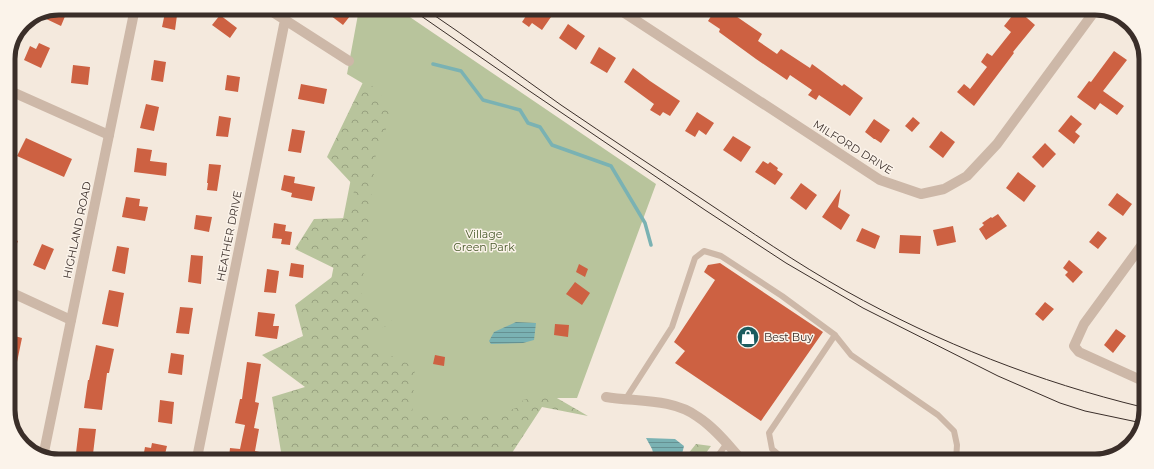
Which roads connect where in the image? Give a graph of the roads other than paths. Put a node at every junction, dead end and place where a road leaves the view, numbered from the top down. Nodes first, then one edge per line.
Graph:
1 (134, 15) edge
2 (277, 15) edge
3 (628, 15) edge
4 (1092, 15) edge
5 (285, 20) junction
6 (349, 61) dead end
7 (15, 93) edge
8 (109, 135) junction
9 (1139, 249) edge
10 (15, 294) edge
11 (71, 320) junction
12 (835, 335) junction
13 (1139, 379) edge
14 (606, 397) dead end
15 (625, 400) junction
16 (726, 444) junction
17 (44, 452) edge
18 (198, 454) edge
19 (719, 454) edge
20 (736, 454) edge
21 (778, 454) edge
22 (956, 454) edge

1 - 8 street, HIGHLAND ROAD
2 - 5 street
3 - 4 street, MILFORD DRIVE
5 - 6 street
5 - 18 street, HEATHER DRIVE
7 - 8 street
8 - 11 street, HIGHLAND ROAD
9 - 13 street
10 - 11 street
11 - 17 street, HIGHLAND ROAD
12 - 15 lane
12 - 21 lane
12 - 22 lane
14 - 15 street
15 - 16 street
16 - 19 lane
16 - 20 street

